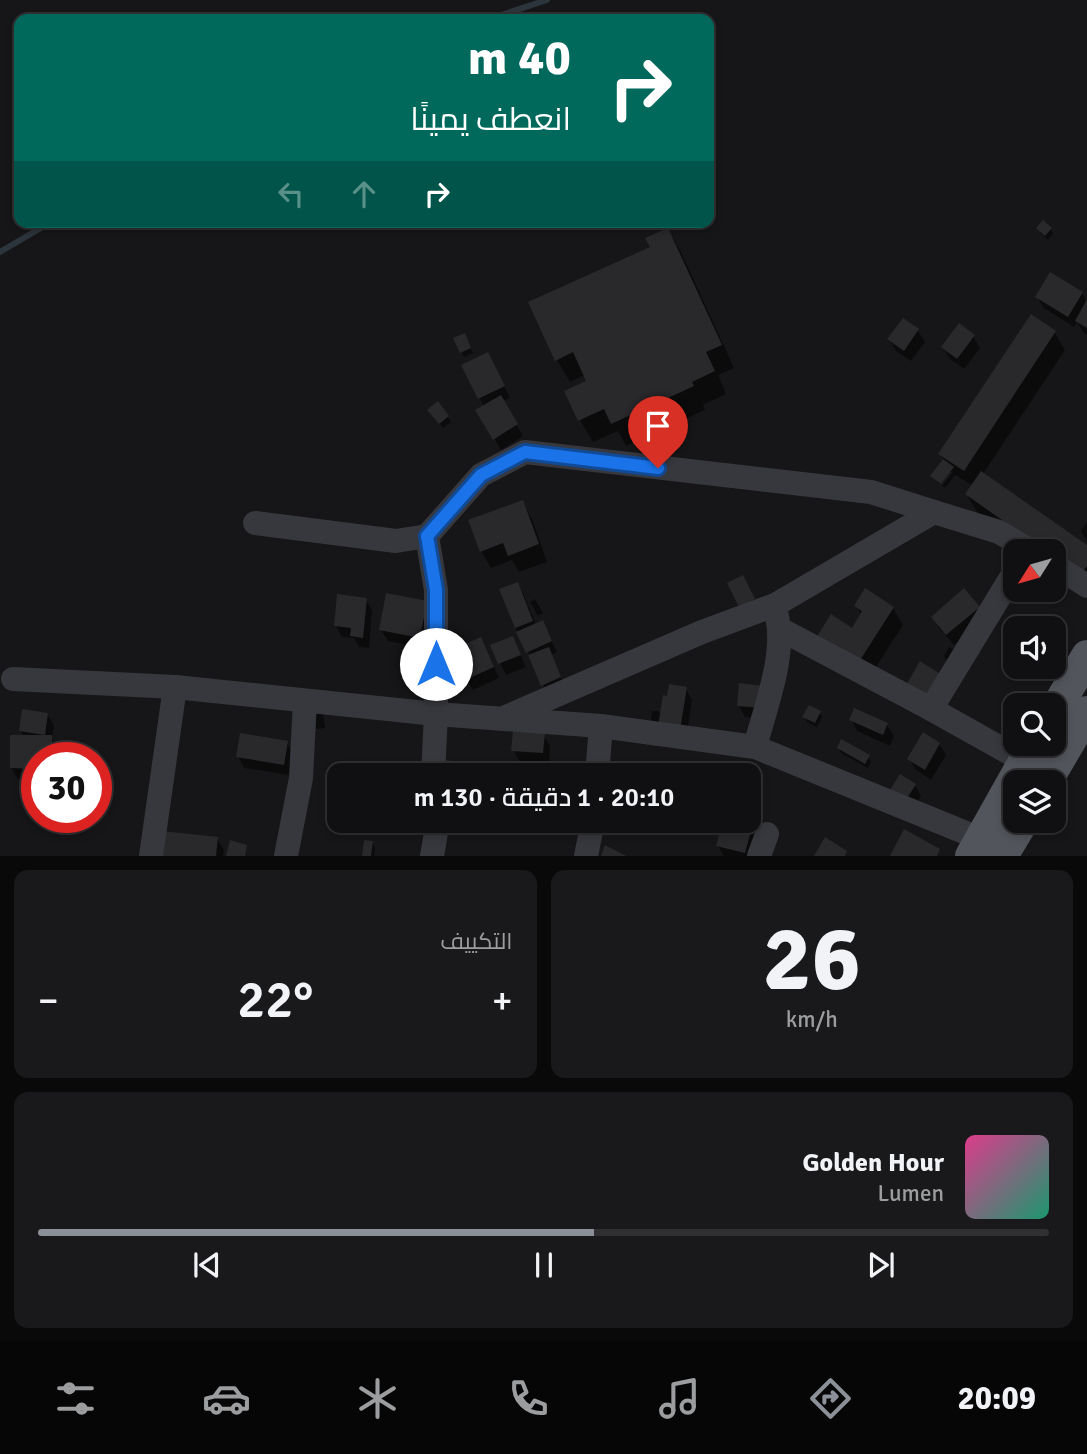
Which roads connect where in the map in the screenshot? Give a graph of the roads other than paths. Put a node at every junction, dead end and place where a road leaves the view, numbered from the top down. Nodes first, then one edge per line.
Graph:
1 (934, 512) junction
2 (255, 523) dead end
3 (427, 536) junction
4 (1010, 539) edge
5 (1066, 573) edge
6 (1087, 586) edge
7 (1003, 591) edge
8 (778, 617) junction
9 (1087, 656) edge
10 (13, 679) dead end
11 (175, 688) junction
12 (1065, 693) edge
13 (305, 701) junction
14 (931, 709) junction
15 (1087, 712) edge
16 (436, 714) junction
17 (502, 719) junction
18 (601, 726) junction
19 (755, 747) junction
20 (1035, 762) edge
21 (434, 763) edge
22 (598, 763) edge
23 (436, 833) edge
24 (591, 833) edge
25 (1007, 833) edge
26 (985, 850) edge
27 (151, 856) edge
28 (286, 856) edge
29 (432, 856) edge
30 (586, 856) edge

1 - 3 street
1 - 4 street
1 - 8 street
2 - 3 street
3 - 16 street
5 - 6 street
7 - 14 street
8 - 14 street
8 - 17 street
8 - 19 street
9 - 12 main road
10 - 11 street
11 - 13 street
11 - 27 street
13 - 16 street
13 - 28 street
14 - 20 street
15 - 20 main road
16 - 17 street
16 - 21 street
17 - 18 street
18 - 19 street
18 - 22 street
19 - 26 street
20 - 26 main road
23 - 29 street
24 - 30 street
25 - 26 main road

